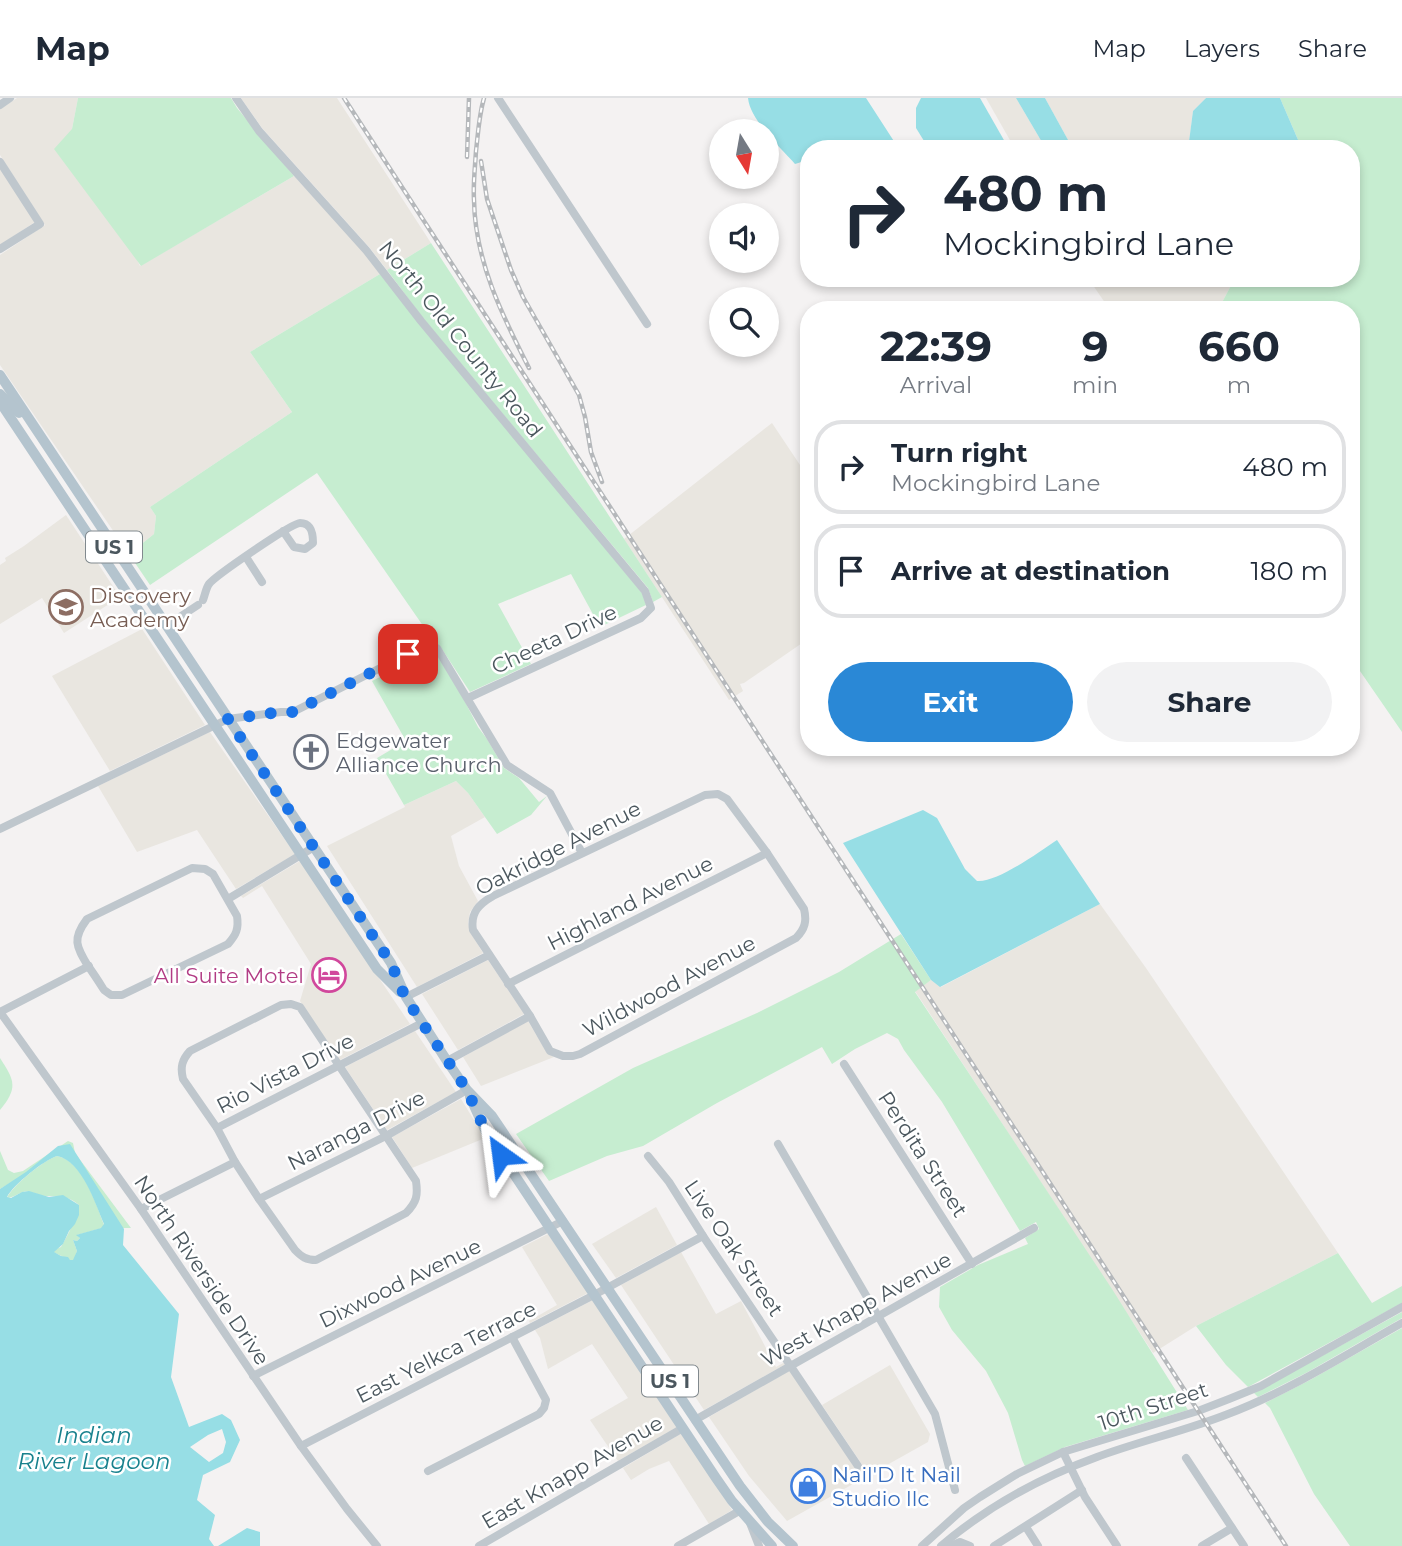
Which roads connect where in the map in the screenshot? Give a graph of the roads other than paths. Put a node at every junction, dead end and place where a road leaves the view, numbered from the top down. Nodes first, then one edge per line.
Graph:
1 (10, 98) edge
2 (236, 98) edge
3 (498, 98) edge
4 (0, 104) edge
5 (0, 162) edge
6 (0, 249) edge
7 (647, 324) dead end
8 (0, 375) edge
9 (0, 394) edge
10 (0, 402) edge
11 (33, 425) junction
12 (283, 531) dead end
13 (246, 557) junction
14 (262, 582) dead end
15 (651, 608) joint
16 (166, 626) junction
17 (468, 698) junction
18 (228, 719) junction
19 (215, 725) junction
20 (0, 829) edge
21 (314, 847) junction
22 (582, 853) junction
23 (767, 853) junction
24 (301, 855) junction
25 (228, 899) junction
26 (489, 955) junction
27 (89, 966) junction
28 (508, 985) junction
29 (405, 997) junction
30 (0, 1012) edge
31 (530, 1016) junction
32 (422, 1023) junction
33 (447, 1061) junction
34 (844, 1064) dead end
35 (339, 1065) junction
36 (467, 1090) junction
37 (217, 1128) junction
38 (386, 1136) junction
39 (778, 1144) dead end
40 (648, 1156) dead end
41 (235, 1162) junction
42 (259, 1199) junction
43 (141, 1209) junction
44 (563, 1221) junction
45 (550, 1228) junction
46 (1034, 1228) dead end
47 (703, 1236) junction
48 (972, 1264) junction
49 (607, 1288) junction
50 (594, 1295) junction
51 (1402, 1307) edge
52 (879, 1317) junction
53 (1402, 1323) edge
54 (512, 1337) junction
55 (791, 1365) junction
56 (253, 1376) junction
57 (1229, 1399) junction
58 (671, 1410) junction
59 (1236, 1411) junction
60 (695, 1420) junction
61 (1169, 1420) junction
62 (683, 1428) junction
63 (1173, 1433) junction
64 (708, 1440) junction
65 (301, 1447) junction
66 (1063, 1452) junction
67 (1186, 1458) dead end
68 (858, 1466) dead end
69 (1070, 1467) junction
70 (428, 1471) dead end
71 (955, 1490) dead end
72 (1082, 1490) junction
73 (744, 1514) junction
74 (1026, 1527) junction
75 (1232, 1528) junction
76 (377, 1546) edge
77 (480, 1546) edge
78 (678, 1546) edge
79 (759, 1546) edge
80 (772, 1546) edge
81 (793, 1546) edge
82 (922, 1546) edge
83 (941, 1546) edge
84 (951, 1546) edge
85 (970, 1546) edge
86 (994, 1546) edge
87 (1038, 1546) edge
88 (1117, 1546) edge
89 (1202, 1546) edge
90 (1244, 1546) edge

1 - 4 street
2 - 15 street, North Old County Road
3 - 7 street
5 - 6 street
8 - 11 main road, US 1
9 - 11 main road
10 - 19 main road, US 1
11 - 16 main road, US 1
12 - 13 street
13 - 14 street
13 - 16 street
15 - 17 street, Cheeta Drive
16 - 18 main road, US 1
17 - 18 street
17 - 22 street
18 - 19 street
18 - 21 main road, US 1
19 - 20 street
19 - 24 main road, US 1
21 - 24 street
21 - 29 main road, US 1
22 - 23 street, Oakridge Avenue
22 - 26 street, Oakridge Avenue
23 - 28 street, Highland Avenue
23 - 31 street, Wildwood Avenue
24 - 25 street
24 - 29 main road, US 1
25 - 27 street
25 - 27 street
26 - 28 street
26 - 29 street
27 - 30 street
28 - 31 street
29 - 32 main road, US 1
30 - 43 street, North Riverside Drive
31 - 33 street
32 - 33 main road, US 1
32 - 35 street, Rio Vista Drive
33 - 36 main road, US 1
34 - 48 street, Perdita Street
35 - 37 street, Rio Vista Drive
35 - 37 street
35 - 38 street
36 - 38 street, Naranga Drive
36 - 44 main road, US 1
36 - 45 main road, US 1
37 - 41 street, Rio Vista Drive
38 - 42 street, Naranga Drive
38 - 42 street, Rio Vista Drive
39 - 52 street
40 - 47 street, Live Oak Street
41 - 42 street, Rio Vista Drive
41 - 43 street
43 - 56 street, North Riverside Drive
44 - 45 street, Dixwood Avenue
44 - 49 main road, US 1
45 - 50 main road, US 1
45 - 56 street, Dixwood Avenue
46 - 48 street, West Knapp Avenue
47 - 49 street, East Yelkca Terrace
47 - 55 street, Live Oak Street
48 - 52 street, West Knapp Avenue
49 - 50 street, East Yelkca Terrace
49 - 60 main road, US 1
50 - 54 street, East Yelkca Terrace
50 - 58 main road, US 1
51 - 57 street, 10th Street
52 - 55 street, West Knapp Avenue
52 - 71 street
53 - 59 street, 10th Street
54 - 65 street, East Yelkca Terrace
54 - 70 street
55 - 60 street, West Knapp Avenue
55 - 68 street, Live Oak Street
56 - 65 street, North Riverside Drive
57 - 59 street
57 - 61 street, 10th Street
58 - 60 main road
58 - 62 main road, US 1
59 - 63 street, 10th Street
60 - 64 main road, US 1
61 - 63 street
61 - 66 street, 10th Street
62 - 64 main road
62 - 73 main road, US 1
62 - 77 street, East Knapp Avenue
63 - 69 street, 10th Street
64 - 81 main road, US 1
65 - 76 street, North Riverside Drive
66 - 69 street
66 - 82 street, 10th Street
67 - 75 street
69 - 72 street
69 - 83 street, 10th Street
72 - 74 street
72 - 88 street
73 - 78 street
73 - 79 street
73 - 80 main road, US 1
74 - 86 street
74 - 87 street
75 - 89 street
75 - 90 street
84 - 85 street

